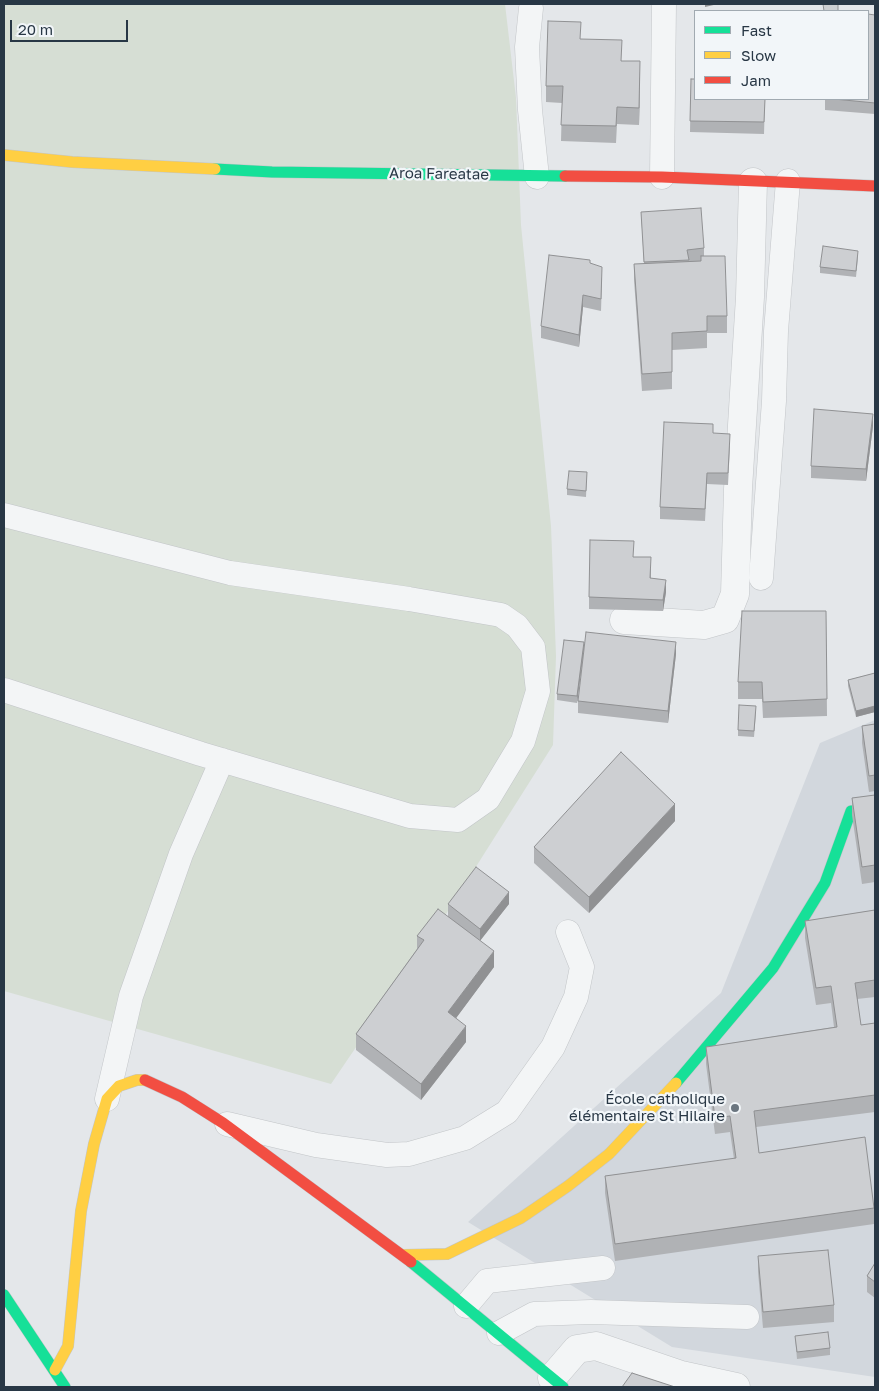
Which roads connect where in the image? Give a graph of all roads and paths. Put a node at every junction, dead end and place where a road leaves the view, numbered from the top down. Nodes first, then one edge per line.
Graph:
1 (664, 4) edge
2 (531, 8) dead end
3 (4, 156) edge
4 (536, 177) junction
5 (662, 177) junction
6 (788, 181) junction
7 (754, 182) junction
8 (875, 186) edge
9 (4, 515) edge
10 (761, 578) dead end
11 (624, 620) dead end
12 (4, 690) edge
13 (222, 760) junction
14 (851, 811) edge
15 (568, 932) dead end
16 (107, 1099) junction
17 (223, 1124) junction
18 (403, 1255) junction
19 (603, 1268) dead end
20 (4, 1295) edge
21 (466, 1306) junction
22 (747, 1317) dead end
23 (499, 1333) junction
24 (55, 1370) junction
25 (558, 1382) edge
26 (65, 1387) edge
27 (736, 1387) edge

1 - 5 lane
2 - 4 lane
3 - 4 street, Aroa Fareatae
4 - 5 street, Aroa Fareatae
5 - 7 street, Aroa Fareatae
6 - 7 street, Aroa Fareatae
6 - 8 street, Aroa Fareatae
6 - 10 lane
7 - 11 street
9 - 13 lane
12 - 13 lane
13 - 16 lane
14 - 18 street
15 - 17 lane
16 - 17 street
16 - 24 street
17 - 18 street
18 - 21 street
19 - 21 lane
20 - 24 street
21 - 23 street
22 - 23 lane
23 - 25 street
24 - 26 street
25 - 27 street

